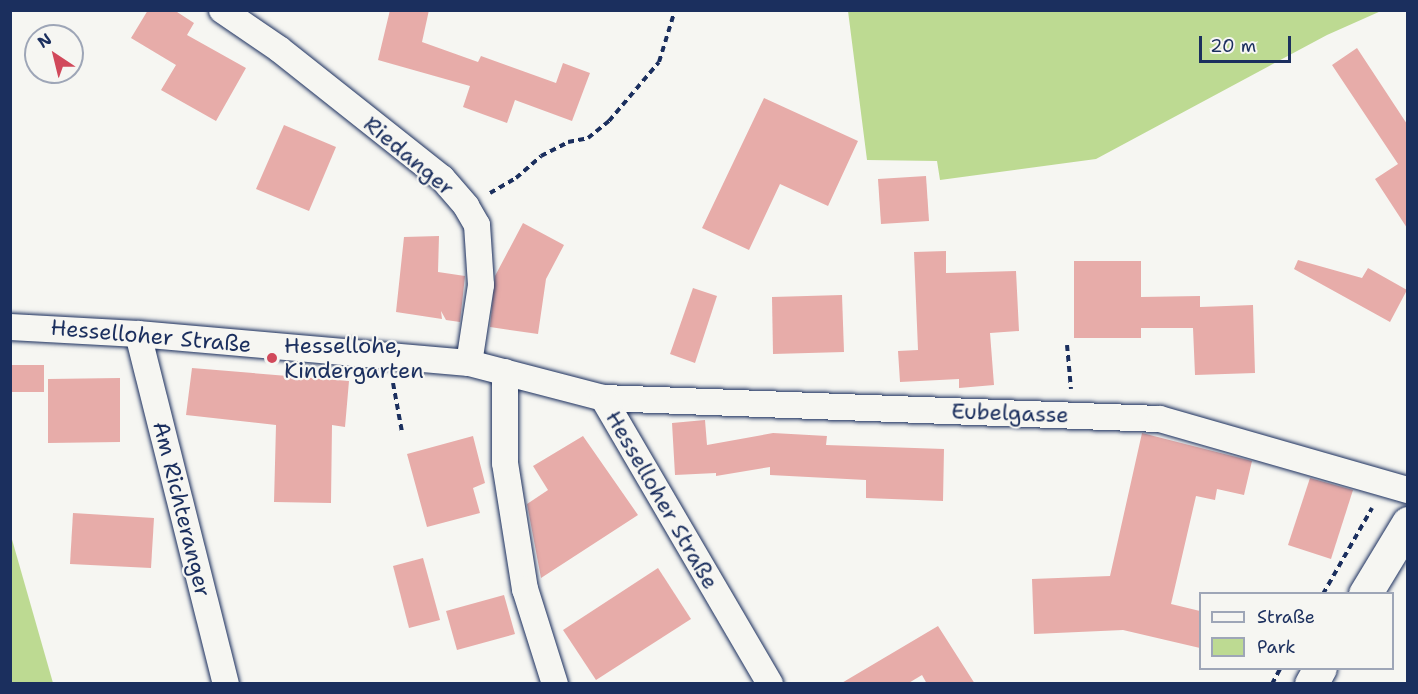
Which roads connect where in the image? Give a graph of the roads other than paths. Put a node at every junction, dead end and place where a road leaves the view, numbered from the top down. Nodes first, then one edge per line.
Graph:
1 (222, 10) edge
2 (10, 327) edge
3 (138, 334) junction
4 (469, 363) junction
5 (505, 372) junction
6 (603, 398) junction
7 (1397, 485) edge
8 (1407, 523) edge
9 (1366, 592) edge
10 (1319, 670) edge
11 (226, 684) edge
12 (555, 684) edge
13 (770, 684) edge
14 (1311, 684) edge

1 - 4 street, Riedanger
2 - 3 street, Hesselloher Straße
3 - 4 street, Hesselloher Straße
3 - 11 street, Am Richteranger
4 - 5 street, Hesselloher Straße
5 - 6 street, Hesselloher Straße
5 - 12 street
6 - 7 street, Eubelgasse
6 - 13 street, Hesselloher Straße
8 - 9 main road
10 - 14 main road

